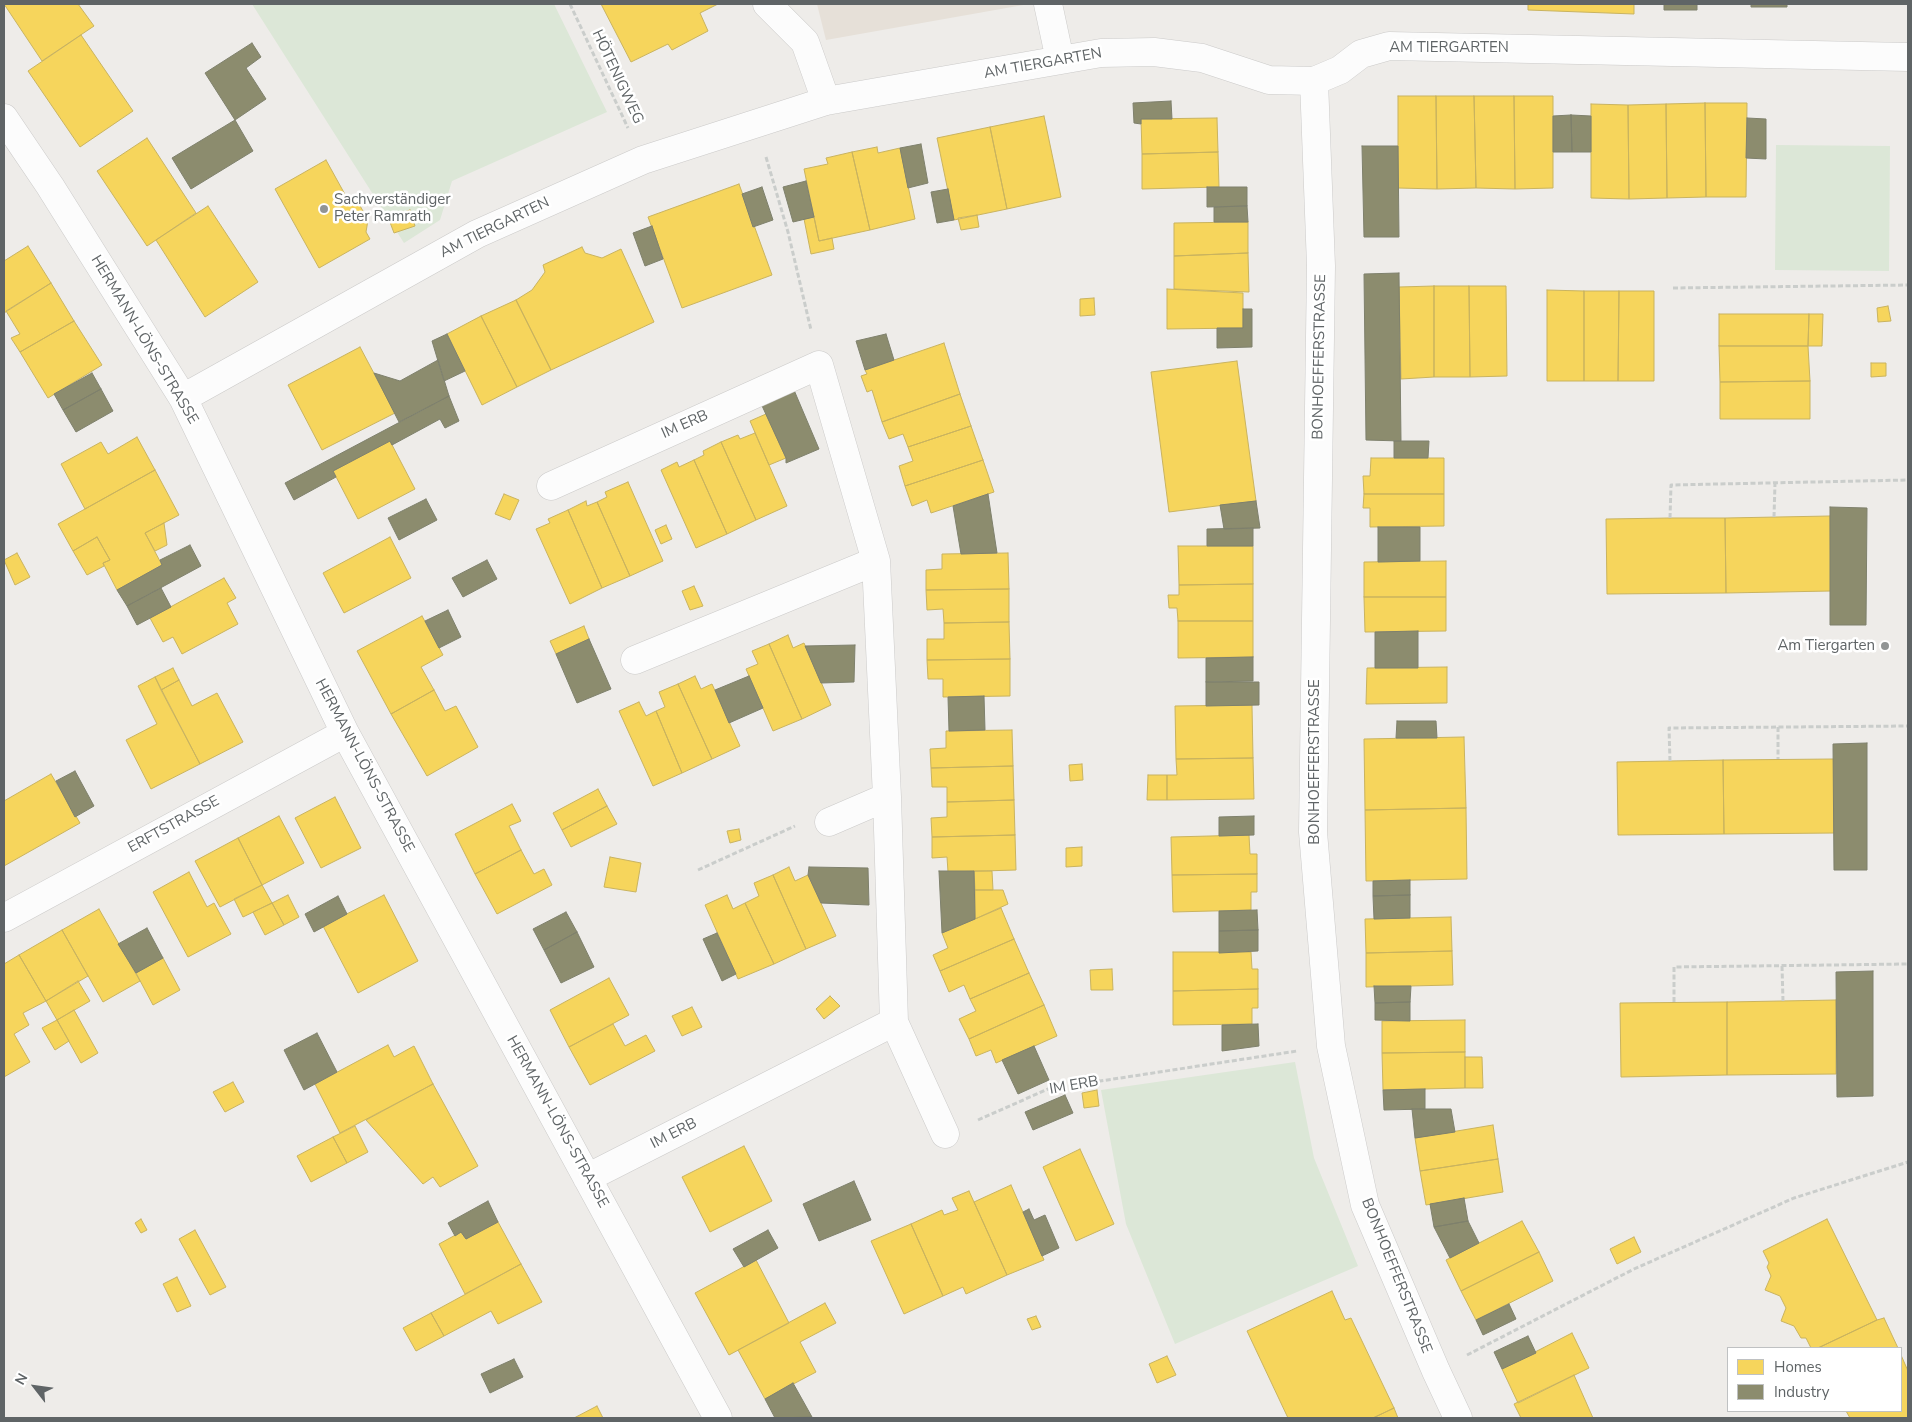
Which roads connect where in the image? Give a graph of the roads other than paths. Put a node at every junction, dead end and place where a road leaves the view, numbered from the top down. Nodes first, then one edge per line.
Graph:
1 (767, 4) edge
2 (1048, 4) edge
3 (1908, 57) edge
4 (1060, 60) junction
5 (1314, 81) junction
6 (826, 102) junction
7 (4, 118) edge
8 (183, 398) junction
9 (551, 486) dead end
10 (876, 561) junction
11 (635, 660) dead end
12 (344, 733) junction
13 (887, 796) junction
14 (829, 822) road end
15 (4, 918) edge
16 (894, 1022) junction
17 (945, 1134) road end
18 (588, 1178) junction
19 (718, 1418) edge
20 (1458, 1418) edge

1 - 6 street
2 - 4 street
3 - 5 street, AM TIERGARTEN
4 - 5 street, AM TIERGARTEN
4 - 6 street, AM TIERGARTEN
5 - 20 street, BONHOEFFERSTRASSE
6 - 8 street, AM TIERGARTEN
7 - 8 street, HERMANN-LÖNS-STRASSE
8 - 12 street, HERMANN-LÖNS-STRASSE
9 - 10 street, IM ERB
10 - 11 street
10 - 13 street
12 - 15 street, ERFTSTRASSE
12 - 18 street, HERMANN-LÖNS-STRASSE
13 - 14 street
13 - 16 street
16 - 17 street
16 - 18 street, IM ERB
18 - 19 street, HERMANN-LÖNS-STRASSE

